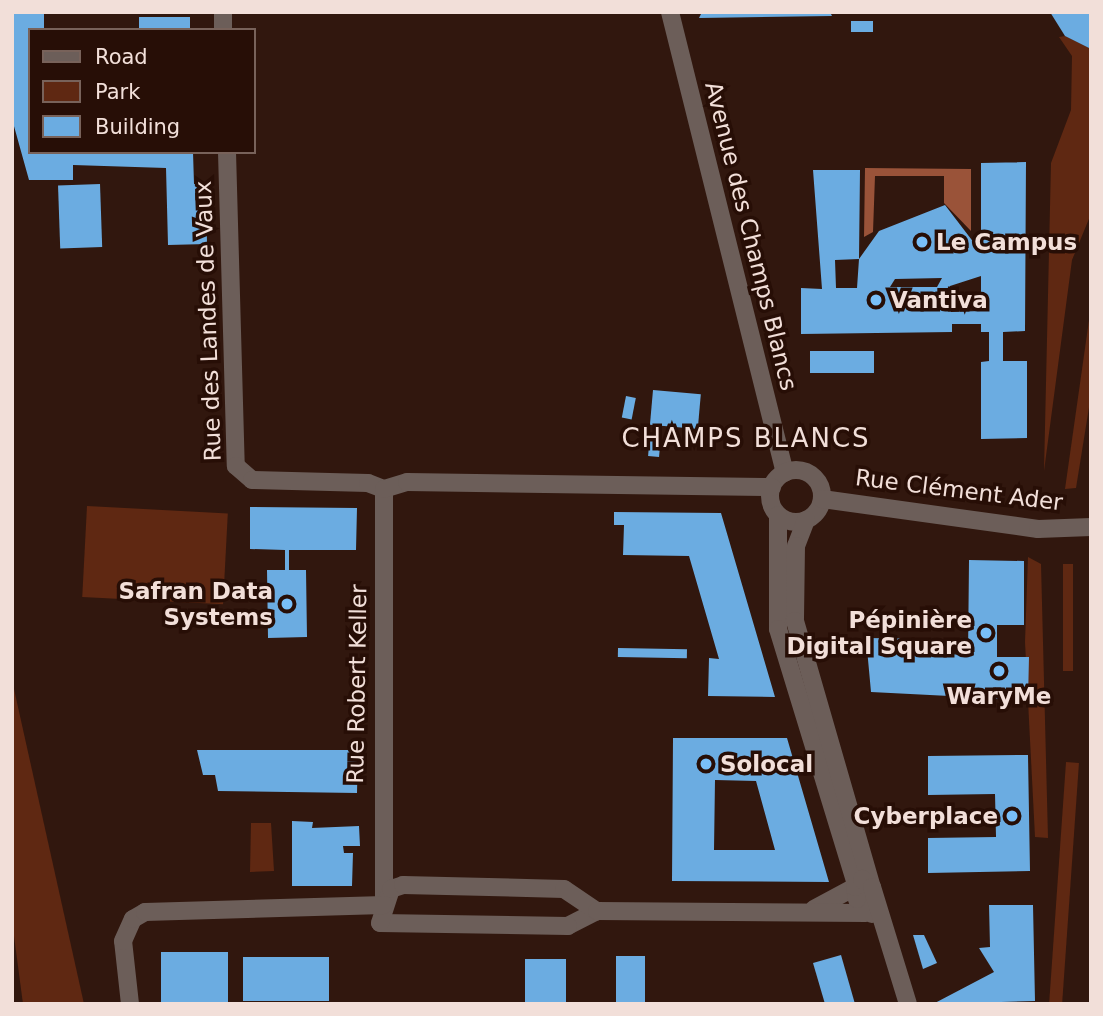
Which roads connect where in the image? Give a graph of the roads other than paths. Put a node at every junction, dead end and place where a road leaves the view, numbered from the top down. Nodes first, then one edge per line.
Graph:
1 (670, 12) edge
2 (227, 154) edge
3 (785, 472) junction
4 (772, 487) junction
5 (384, 489) junction
6 (822, 499) junction
7 (778, 515) junction
8 (806, 520) junction
9 (1091, 527) edge
10 (861, 885) junction
11 (384, 905) junction
12 (810, 910) junction
13 (597, 911) junction
14 (871, 911) junction
15 (131, 1004) edge
16 (908, 1004) edge

1 - 3 street, Avenue des Champs Blancs
2 - 5 street, Rue des Landes de Vaux
3 - 4 street
3 - 6 street
4 - 5 street
4 - 7 street
5 - 11 street, Rue Robert Keller
6 - 8 street
6 - 9 street, Rue Clément Ader
7 - 8 street
7 - 10 street
8 - 10 street
10 - 12 street
10 - 14 street
11 - 13 street
11 - 13 street, Rue Robert Keller
11 - 15 street
12 - 13 street
12 - 14 street
14 - 16 street

